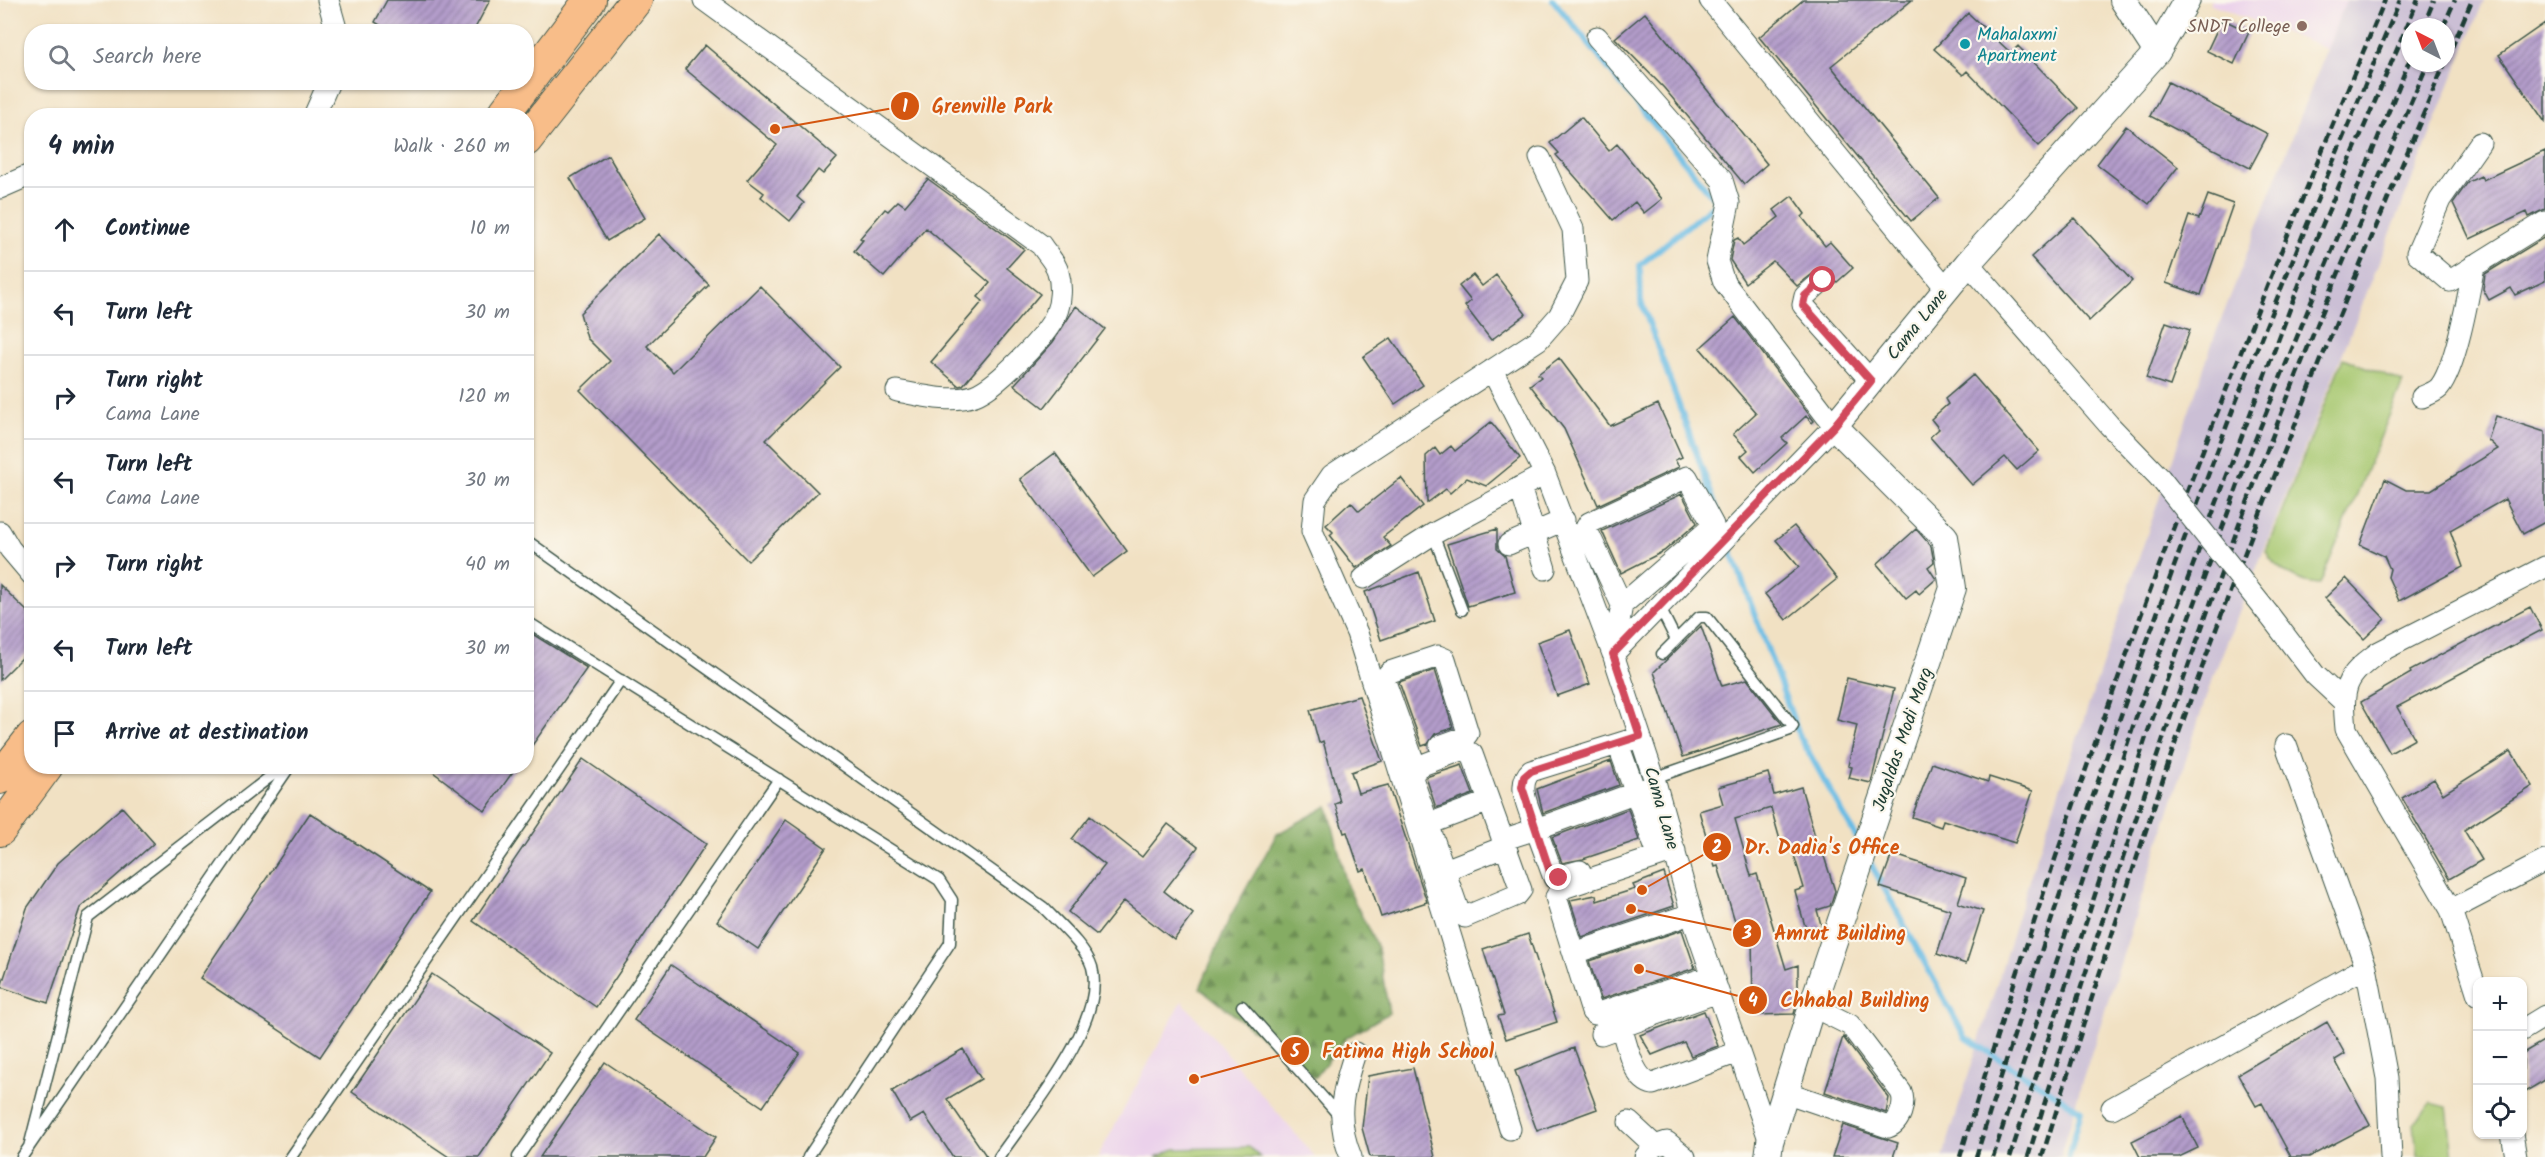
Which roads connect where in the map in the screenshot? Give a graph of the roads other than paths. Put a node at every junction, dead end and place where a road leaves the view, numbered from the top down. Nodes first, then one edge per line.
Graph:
1 (328, 0) edge
2 (590, 0) edge
3 (636, 0) edge
4 (704, 0) edge
5 (1710, 0) edge
6 (2123, 0) edge
7 (2187, 0) edge
8 (335, 24) edge
9 (1597, 37) dead end
10 (557, 43) junction
11 (2157, 52) junction
12 (586, 64) junction
13 (534, 74) edge
14 (325, 90) edge
15 (522, 90) edge
16 (318, 108) edge
17 (508, 108) edge
18 (534, 130) edge
19 (2480, 143) dead end
20 (1540, 158) dead end
21 (24, 178) edge
22 (0, 188) edge
23 (2545, 222) edge
24 (1968, 262) junction
25 (2474, 265) junction
26 (1823, 280) dead end
27 (1946, 288) junction
28 (1492, 370) junction
29 (1871, 381) junction
30 (897, 391) dead end
31 (2422, 398) dead end
32 (1834, 426) junction
33 (1545, 474) junction
34 (1520, 487) junction
35 (1564, 520) junction
36 (0, 532) edge
37 (1534, 533) junction
38 (1433, 534) junction
39 (1509, 544) dead end
40 (534, 546) edge
41 (24, 566) edge
42 (2545, 567) edge
43 (1545, 569) dead end
44 (1364, 578) dead end
45 (1622, 605) junction
46 (1659, 606) junction
47 (1462, 610) dead end
48 (534, 626) edge
49 (1676, 640) junction
50 (1613, 654) junction
51 (1662, 654) dead end
52 (621, 680) junction
53 (2343, 701) junction
54 (1640, 736) junction
55 (1618, 744) junction
56 (2286, 745) dead end
57 (24, 747) edge
58 (1405, 760) junction
59 (41, 774) edge
60 (274, 774) edge
61 (285, 774) edge
62 (0, 778) edge
63 (779, 779) junction
64 (1655, 781) junction
65 (1635, 792) junction
66 (1487, 802) junction
67 (1423, 826) junction
68 (1536, 829) junction
69 (0, 830) edge
70 (1503, 843) junction
71 (1666, 845) junction
72 (2545, 861) edge
73 (1438, 872) junction
74 (2451, 910) junction
75 (1688, 916) junction
76 (1574, 953) junction
77 (2366, 967) junction
78 (2473, 978) edge
79 (1715, 984) junction
80 (1242, 1006) dead end
81 (1812, 1006) junction
82 (2545, 1017) edge
83 (1621, 1027) junction
84 (2527, 1028) edge
85 (1601, 1034) dead end
86 (1738, 1052) junction
87 (1355, 1053) dead end
88 (1785, 1092) junction
89 (2112, 1108) dead end
90 (1341, 1118) junction
91 (1629, 1122) dead end
92 (1510, 1129) dead end
93 (2513, 1139) edge
94 (29, 1147) junction
95 (1769, 1149) edge
96 (1650, 1151) edge
97 (22, 1157) edge
98 (291, 1157) edge
99 (518, 1157) edge
100 (808, 1157) edge
101 (999, 1157) edge
102 (1351, 1157) edge
103 (1685, 1157) edge
104 (2391, 1157) edge
105 (2516, 1157) edge

1 - 8 street
2 - 10 main road
3 - 12 main road
4 - 30 street
5 - 27 street
6 - 11 street
7 - 11 street, Cama Lane
9 - 32 street
10 - 12 main road
10 - 13 main road
11 - 24 street, Cama Lane
12 - 18 main road
14 - 16 street
15 - 17 main road
19 - 25 street
20 - 28 street
21 - 22 street
23 - 25 street
24 - 27 street, Cama Lane
24 - 53 street, bridge
25 - 31 street
26 - 29 street
27 - 29 street, Cama Lane
28 - 33 street
28 - 58 street
29 - 32 street, Cama Lane
32 - 46 street, Cama Lane
32 - 81 street, Jugaldas Modi Marg
33 - 34 street
33 - 35 street
34 - 37 street
34 - 38 street
35 - 37 street
35 - 50 street
36 - 41 street
37 - 39 street
37 - 43 street
38 - 44 street
38 - 47 lane
40 - 101 lane
42 - 53 street
45 - 45 street
45 - 50 street
46 - 49 lane
46 - 50 street, Cama Lane
48 - 52 lane
49 - 51 lane
49 - 64 lane
50 - 54 street, Cama Lane
52 - 63 lane
52 - 98 lane
53 - 74 street
54 - 55 street
54 - 64 street, Cama Lane
55 - 65 street
55 - 68 street
56 - 77 street
57 - 62 main road
58 - 58 street
58 - 67 street
59 - 69 main road
60 - 94 lane
61 - 94 lane
63 - 99 lane
63 - 100 lane
64 - 65 street
64 - 71 street, Cama Lane
65 - 68 street
65 - 71 street
66 - 67 street
66 - 67 street
66 - 70 street
67 - 73 street
68 - 70 street
68 - 71 street
70 - 73 street
70 - 73 street
71 - 75 street, Cama Lane
71 - 76 street
72 - 74 street
73 - 92 street
74 - 78 street
75 - 76 street
75 - 79 street, Cama Lane
76 - 79 street
77 - 89 street
77 - 104 street
79 - 83 street
79 - 86 street, Cama Lane
80 - 90 lane
81 - 88 street, Jugaldas Modi Marg
81 - 88 street
82 - 84 street
83 - 85 street
83 - 86 street
86 - 95 street, Cama Lane
87 - 90 street
88 - 95 street, Jugaldas Modi Marg
90 - 102 street
91 - 96 street
93 - 105 street
94 - 97 lane
96 - 103 street

